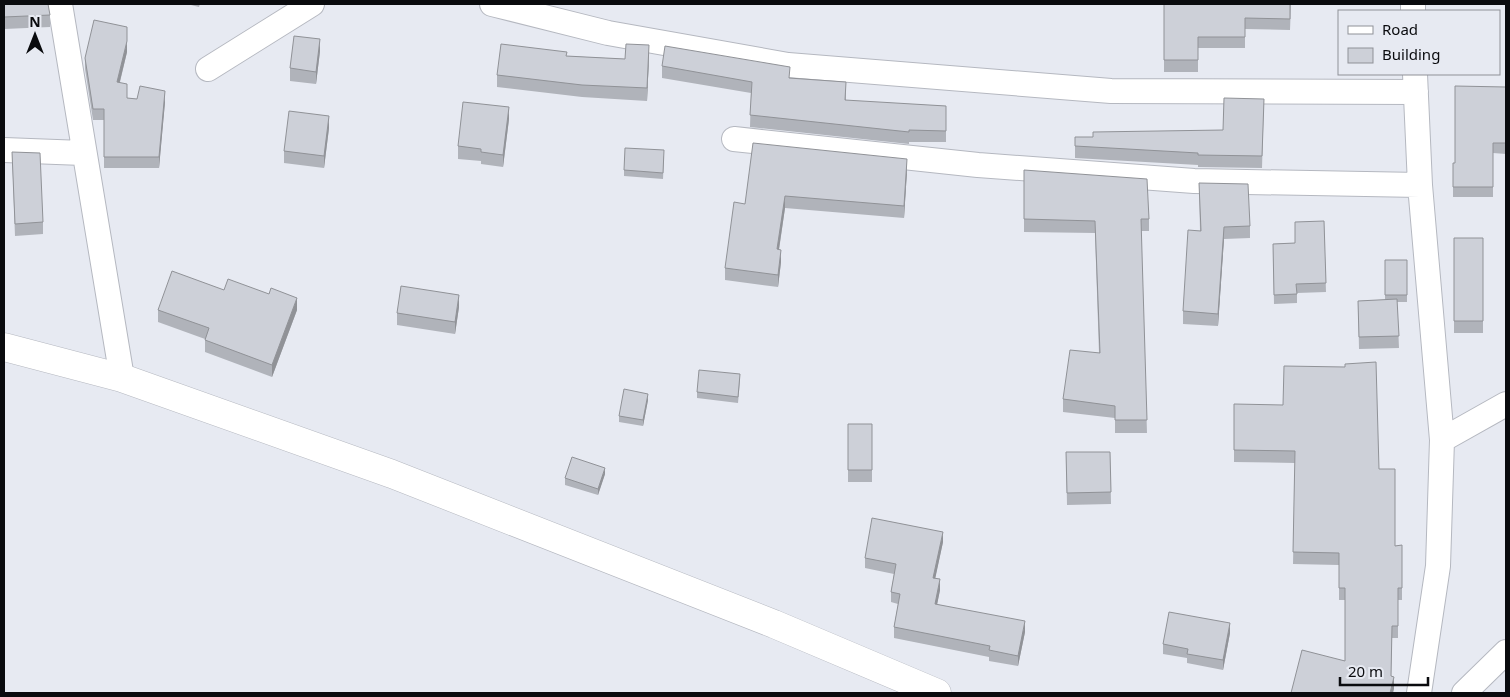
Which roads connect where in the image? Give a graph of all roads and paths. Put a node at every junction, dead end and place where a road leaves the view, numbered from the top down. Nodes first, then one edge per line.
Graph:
1 (60, 4) edge
2 (312, 4) edge
3 (492, 4) edge
4 (208, 69) dead end
5 (1416, 83) edge
6 (734, 138) dead end
7 (4, 150) edge
8 (83, 153) junction
9 (1420, 185) junction
10 (4, 347) edge
11 (122, 378) junction
12 (1506, 404) edge
13 (1442, 440) junction
14 (1506, 652) edge
15 (937, 693) edge
16 (1419, 693) edge
17 (1464, 693) edge

1 - 8 street
2 - 4 street
3 - 5 street
5 - 9 street
6 - 9 street
7 - 8 street
8 - 11 street
9 - 13 street
10 - 11 street
11 - 15 street
12 - 13 street
13 - 16 street
14 - 17 street

